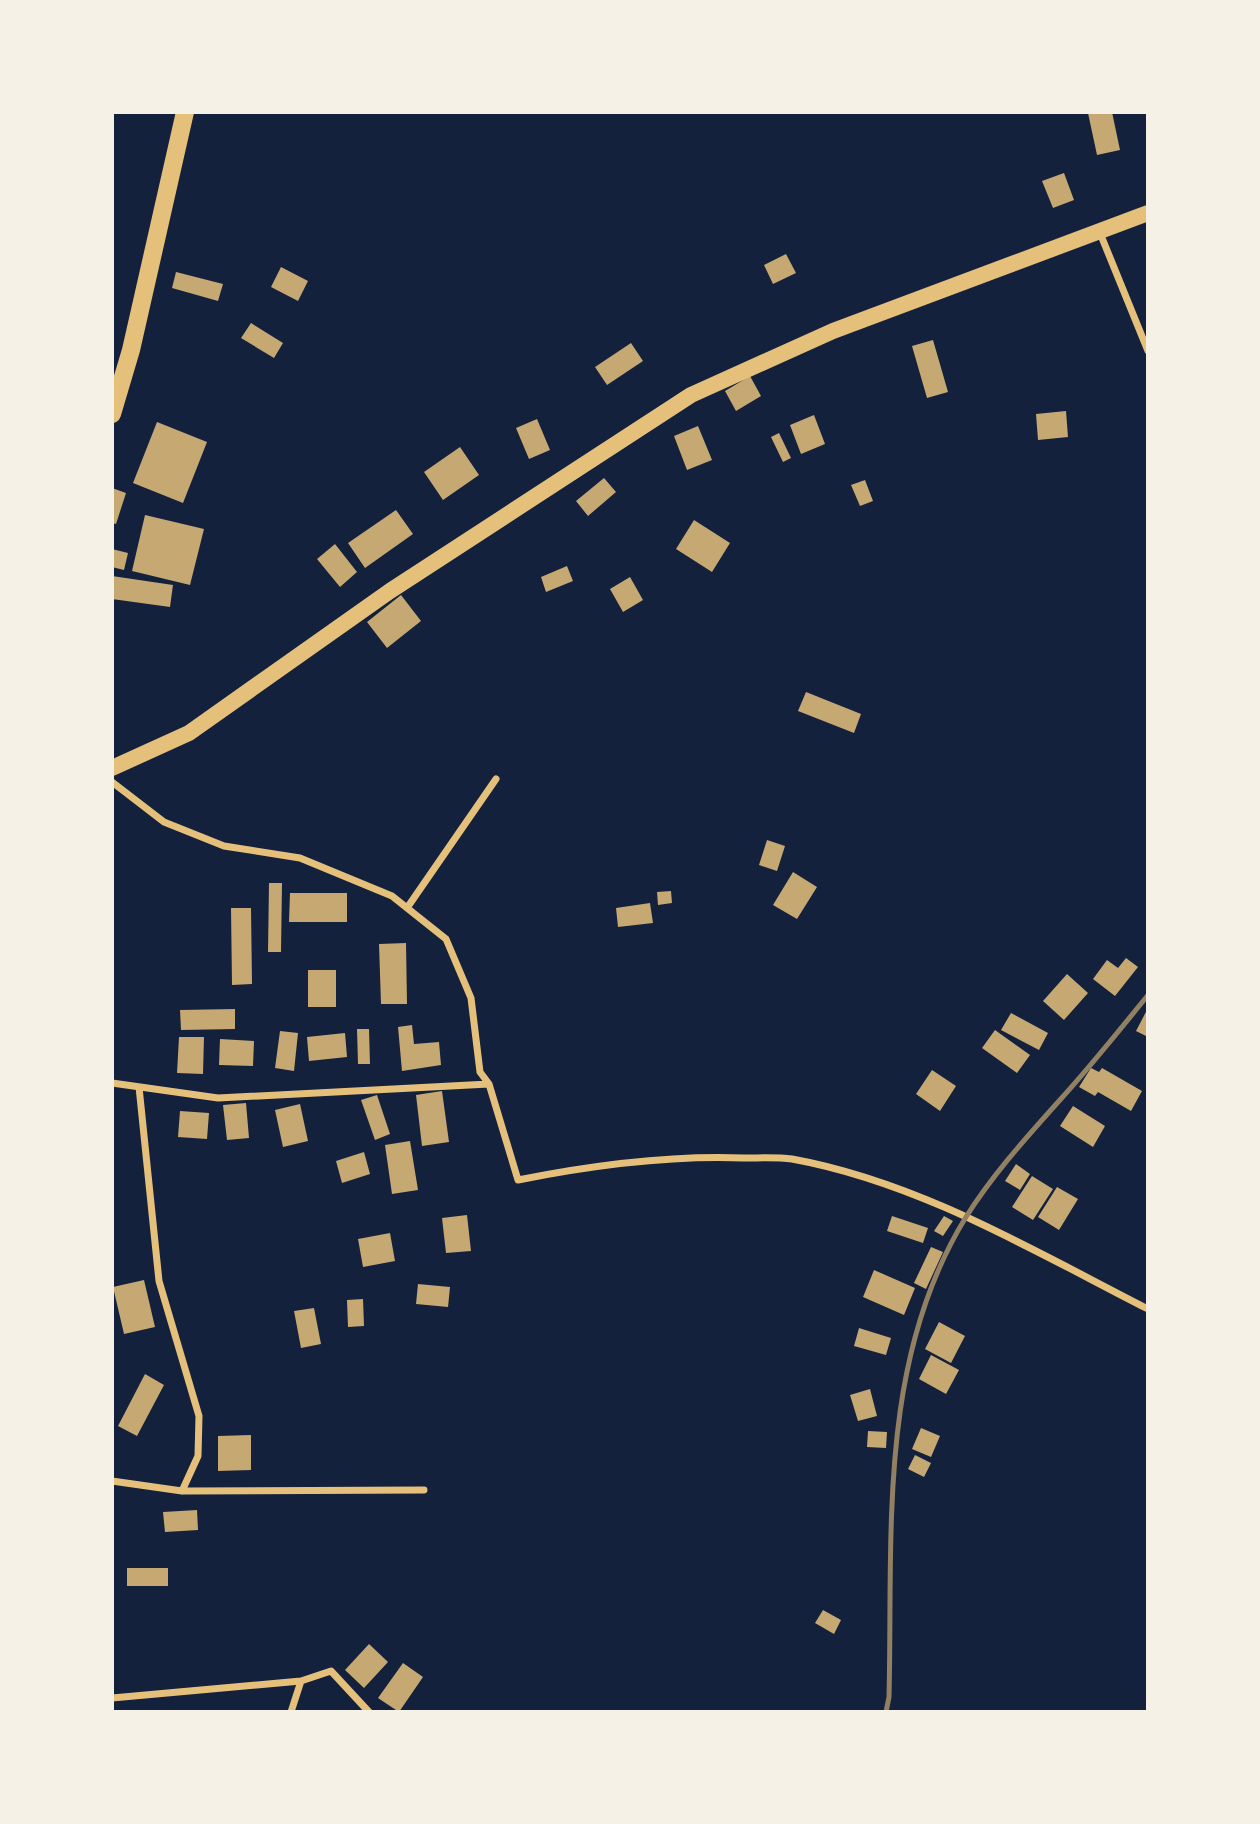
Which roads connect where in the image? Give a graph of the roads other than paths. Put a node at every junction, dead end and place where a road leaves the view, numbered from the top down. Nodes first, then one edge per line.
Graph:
1 (185, 112) edge
2 (1148, 213) edge
3 (1100, 233) junction
4 (1148, 351) edge
5 (112, 414) edge
6 (112, 768) edge
7 (496, 779) dead end
8 (112, 782) edge
9 (407, 908) junction
10 (112, 1083) edge
11 (489, 1084) junction
12 (139, 1087) junction
13 (1148, 1309) edge
14 (112, 1481) edge
15 (424, 1490) dead end
16 (182, 1491) junction
17 (301, 1681) junction
18 (112, 1698) edge
19 (291, 1712) edge
20 (369, 1712) edge

1 - 5 highway
2 - 3 main road
3 - 4 street
3 - 6 main road
7 - 9 street
8 - 9 street
9 - 11 street
10 - 12 street
11 - 12 street
11 - 13 street
12 - 16 street
14 - 16 street
15 - 16 street
17 - 18 street
17 - 19 street
17 - 20 street

